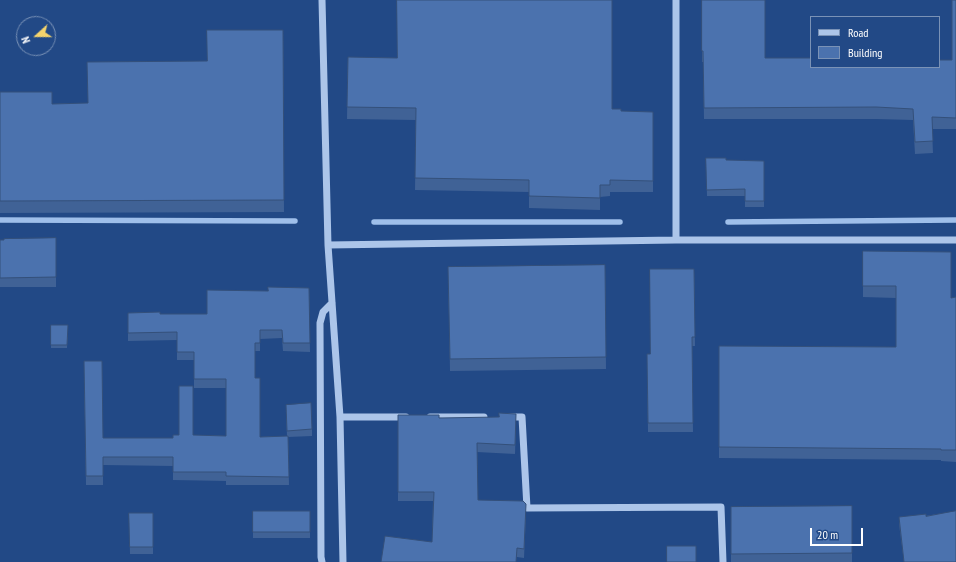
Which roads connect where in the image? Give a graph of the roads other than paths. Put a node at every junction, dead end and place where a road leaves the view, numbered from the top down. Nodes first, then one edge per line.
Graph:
1 (322, 0) edge
2 (676, 0) edge
3 (676, 240) junction
4 (956, 240) edge
5 (328, 245) junction
6 (332, 303) junction
7 (412, 417) edge
8 (420, 417) edge
9 (491, 417) edge
10 (499, 417) edge
11 (340, 418) junction
12 (322, 562) edge
13 (343, 562) edge
14 (723, 562) edge

1 - 5 street
2 - 3 street
3 - 4 street
3 - 5 street
5 - 6 street
6 - 11 street
6 - 12 street
7 - 11 street
8 - 9 street
10 - 14 street
11 - 13 street

